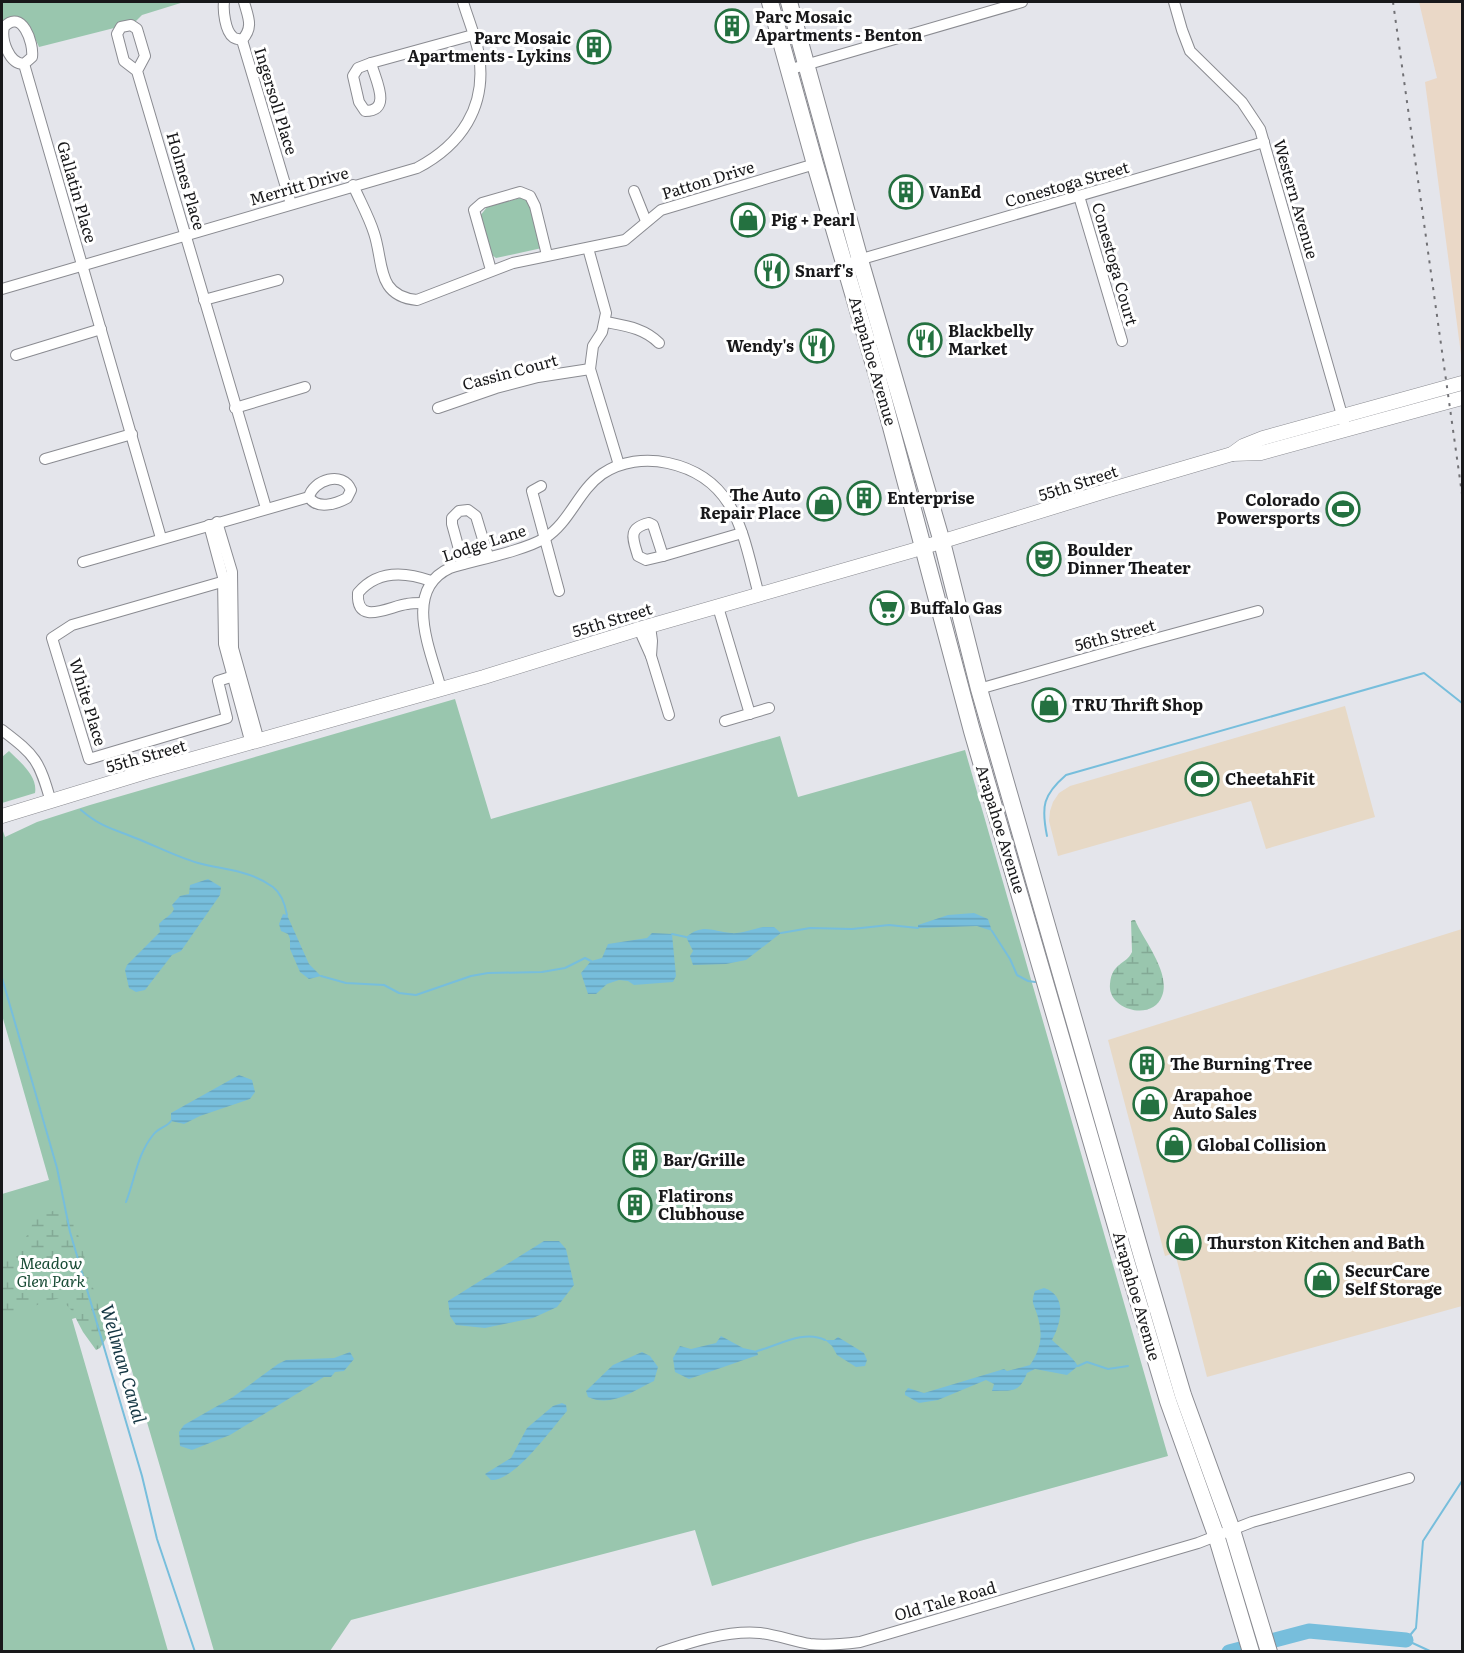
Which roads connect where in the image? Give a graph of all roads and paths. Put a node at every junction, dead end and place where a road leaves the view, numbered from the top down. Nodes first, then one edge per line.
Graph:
1 (224, 2) edge
2 (244, 2) edge
3 (463, 2) edge
4 (770, 2) edge
5 (789, 2) edge
6 (1022, 2) edge
7 (1174, 2) edge
8 (473, 34) junction
9 (242, 40) junction
10 (371, 63) dead end
11 (24, 64) dead end
12 (806, 64) junction
13 (788, 70) junction
14 (137, 71) dead end
15 (1264, 142) junction
16 (815, 164) junction
17 (353, 185) junction
18 (634, 191) dead end
19 (1079, 196) junction
20 (291, 204) junction
21 (646, 221) junction
22 (186, 234) junction
23 (588, 248) junction
24 (548, 255) junction
25 (853, 262) junction
26 (82, 265) junction
27 (491, 270) junction
28 (278, 280) dead end
29 (2, 289) edge
30 (204, 300) junction
31 (606, 322) junction
32 (101, 329) junction
33 (1122, 341) dead end
34 (658, 343) dead end
35 (16, 355) dead end
36 (590, 369) junction
37 (1462, 383) edge
38 (304, 387) dead end
39 (1462, 398) edge
40 (235, 408) junction
41 (438, 408) dead end
42 (1344, 423) junction
43 (132, 434) junction
44 (45, 459) dead end
45 (619, 465) junction
46 (541, 486) dead end
47 (309, 497) dead end
48 (266, 508) junction
49 (213, 524) junction
50 (742, 533) junction
51 (161, 538) junction
52 (544, 538) junction
53 (942, 542) junction
54 (924, 548) junction
55 (488, 556) junction
56 (663, 556) dead end
57 (83, 562) dead end
58 (463, 564) junction
59 (228, 580) junction
60 (431, 581) junction
61 (559, 591) dead end
62 (759, 595) junction
63 (422, 603) junction
64 (718, 607) junction
65 (1258, 611) dead end
66 (644, 627) junction
67 (236, 675) junction
68 (441, 689) junction
69 (979, 689) junction
70 (770, 708) dead end
71 (750, 714) junction
72 (669, 715) dead end
73 (725, 721) dead end
74 (2, 730) edge
75 (255, 743) junction
76 (51, 802) junction
77 (2, 816) edge
78 (1409, 1478) dead end
79 (1224, 1532) junction
80 (661, 1652) edge
81 (1251, 1652) edge
82 (1269, 1652) edge

1 - 9 street, Ingersoll Place
2 - 9 street, Ingersoll Place
3 - 8 street, Merritt Drive
4 - 13 main road, Arapahoe Avenue
5 - 12 main road, Arapahoe Avenue
6 - 12 street
7 - 15 street, Western Avenue
8 - 10 street
8 - 17 street, Merritt Drive
9 - 20 street, Ingersoll Place
11 - 26 street, Gallatin Place
12 - 13 street
12 - 25 main road, Arapahoe Avenue
13 - 16 main road, Arapahoe Avenue
14 - 22 street, Holmes Place
15 - 19 street, Conestoga Street
15 - 42 street, Western Avenue
16 - 21 street, Patton Drive
16 - 25 main road, Arapahoe Avenue
17 - 20 street, Merritt Drive
17 - 27 street, Patton Drive
18 - 21 street
19 - 25 street, Conestoga Street
19 - 33 street, Conestoga Court
20 - 22 street, Merritt Drive
21 - 23 street, Patton Drive
22 - 26 street, Merritt Drive
22 - 30 street, Holmes Place
23 - 24 street, Patton Drive
23 - 31 street
24 - 27 street, Patton Drive
24 - 27 street
25 - 53 main road, Arapahoe Avenue
25 - 54 main road, Arapahoe Avenue
26 - 29 street, Merritt Drive
26 - 32 street, Gallatin Place
28 - 30 street
30 - 40 street, Holmes Place
31 - 34 street
31 - 36 street
32 - 35 street
32 - 43 street, Gallatin Place
36 - 41 street, Cassin Court
36 - 45 street
37 - 42 main road, 55th Street
38 - 40 street
39 - 42 main road, 55th Street
40 - 48 street, Holmes Place
42 - 53 main road, 55th Street
43 - 44 street
43 - 51 street, Gallatin Place
45 - 50 street, Lodge Lane
45 - 52 street, Lodge Lane
46 - 52 street
47 - 48 street
48 - 49 street
49 - 51 street
49 - 59 street
50 - 56 street
50 - 62 street, Lodge Lane
51 - 57 street
52 - 55 street, Lodge Lane
52 - 61 street
53 - 54 main road, 55th Street
53 - 69 main road, Arapahoe Avenue
54 - 62 main road, 55th Street
54 - 79 main road, Arapahoe Avenue
55 - 58 street, Lodge Lane
55 - 58 street
58 - 60 street, Lodge Lane
59 - 67 street
59 - 67 street, White Place
60 - 63 street, Lodge Lane
60 - 63 street, Lodge Lane
62 - 64 main road, 55th Street
63 - 68 street
64 - 66 main road, 55th Street
64 - 71 street
65 - 69 street, 56th Street
66 - 68 main road, 55th Street
66 - 72 street
67 - 75 street
68 - 75 main road, 55th Street
69 - 79 main road, Arapahoe Avenue
70 - 71 street
71 - 73 street
74 - 76 street
75 - 76 main road, 55th Street
76 - 77 main road, 55th Street
78 - 79 street, Old Tale Road
79 - 80 street, Old Tale Road
79 - 81 main road, Arapahoe Avenue
79 - 82 main road, Arapahoe Avenue

